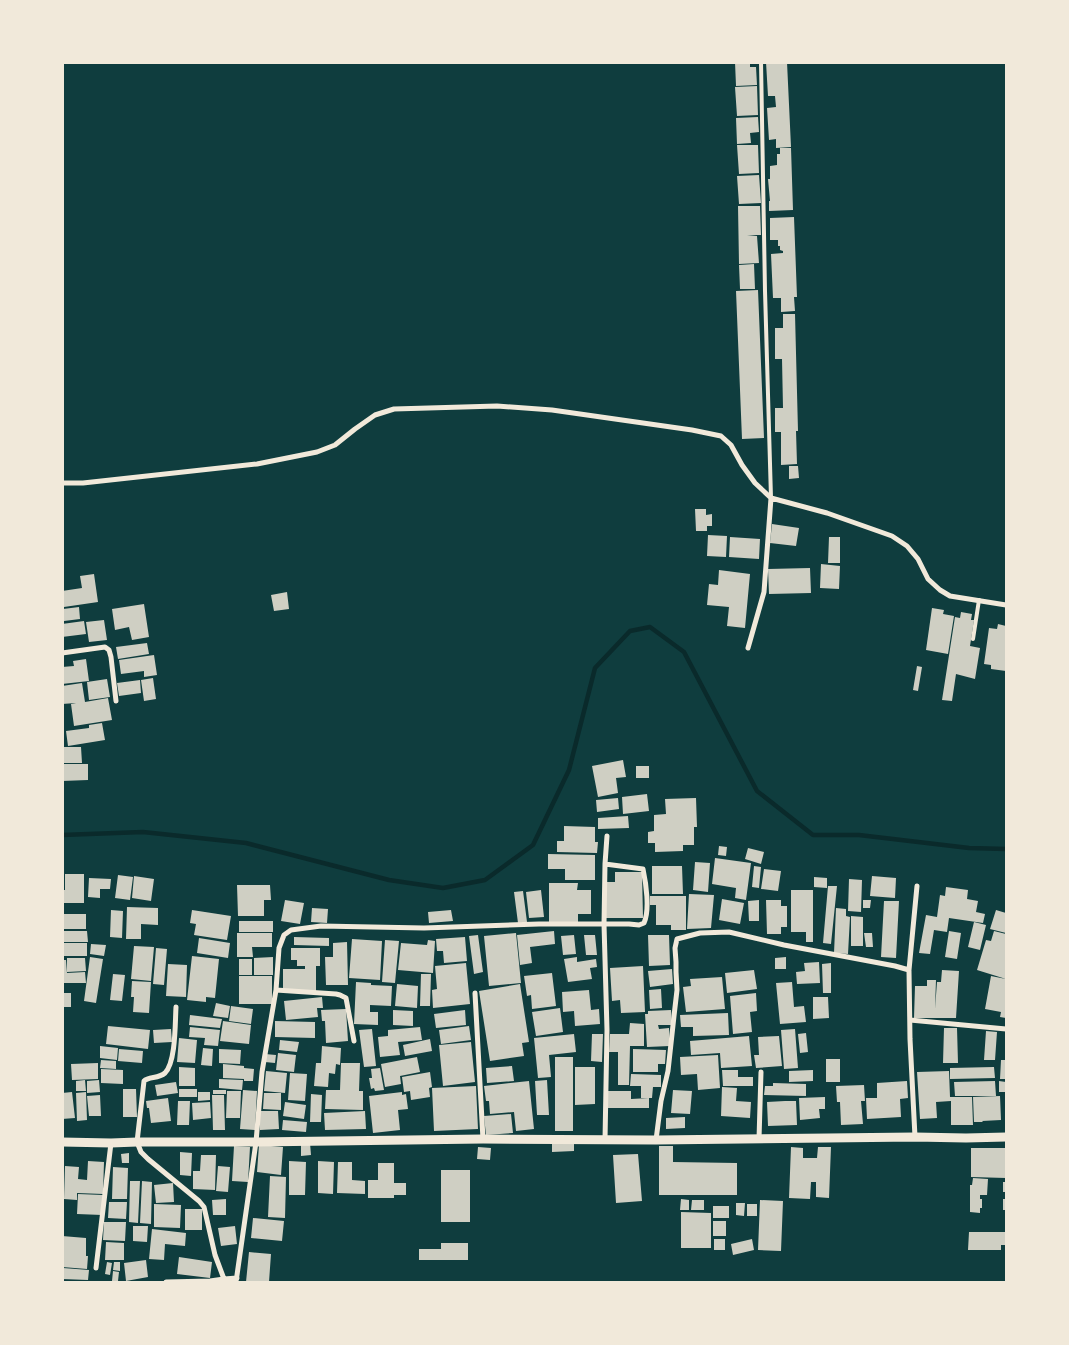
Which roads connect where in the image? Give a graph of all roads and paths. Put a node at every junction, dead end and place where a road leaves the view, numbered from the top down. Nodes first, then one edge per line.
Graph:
1 (761, 62) edge
2 (62, 483) edge
3 (771, 498) junction
4 (979, 600) junction
5 (1006, 605) edge
6 (973, 639) dead end
7 (748, 648) dead end
8 (62, 653) edge
9 (116, 701) dead end
10 (607, 836) dead end
11 (605, 864) junction
12 (917, 886) dead end
13 (604, 924) junction
14 (909, 970) junction
15 (276, 990) junction
16 (475, 993) dead end
17 (176, 1007) dead end
18 (910, 1020) junction
19 (1006, 1030) edge
20 (354, 1041) dead end
21 (761, 1072) dead end
22 (915, 1137) junction
23 (1006, 1137) edge
24 (483, 1139) junction
25 (759, 1139) junction
26 (605, 1140) junction
27 (656, 1140) junction
28 (62, 1142) edge
29 (136, 1142) junction
30 (256, 1142) junction
31 (111, 1143) junction
32 (96, 1268) dead end
33 (224, 1279) junction
34 (236, 1280) edge
35 (166, 1282) edge

1 - 3 lane
2 - 3 street
3 - 4 street
3 - 7 street
4 - 5 street
4 - 6 lane
8 - 9 street
10 - 11 street
11 - 13 street
11 - 13 street
12 - 14 street
13 - 15 street
13 - 26 street
14 - 18 street
14 - 27 street
15 - 20 street
15 - 30 street
16 - 24 street
17 - 29 street
18 - 19 street
18 - 22 street
21 - 25 street
22 - 23 street
22 - 25 street
24 - 26 street
24 - 30 street
25 - 27 street
26 - 27 street
28 - 31 street
29 - 30 street
29 - 31 street
29 - 33 street
30 - 34 street
31 - 32 street
33 - 34 street
33 - 35 street

